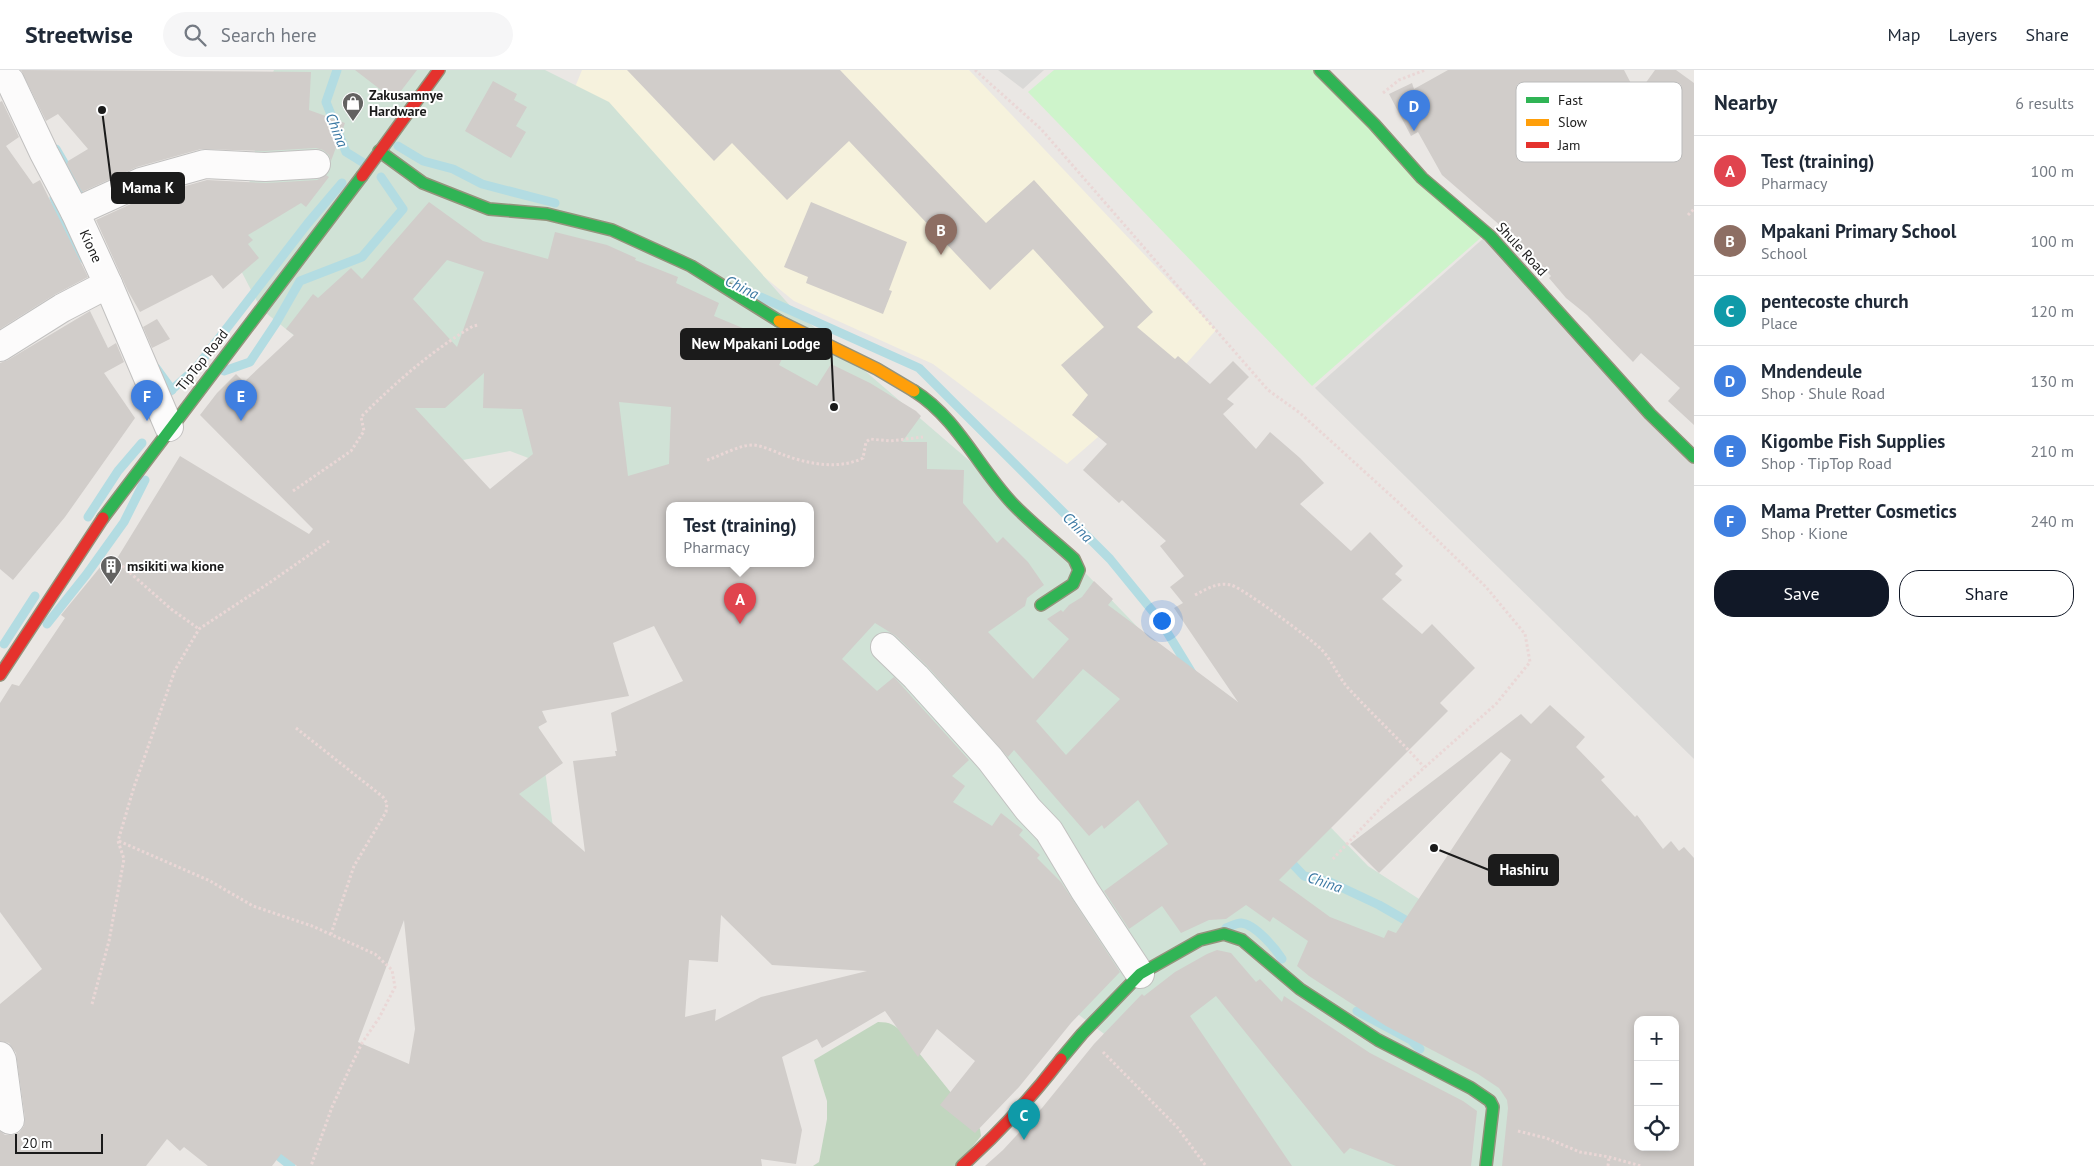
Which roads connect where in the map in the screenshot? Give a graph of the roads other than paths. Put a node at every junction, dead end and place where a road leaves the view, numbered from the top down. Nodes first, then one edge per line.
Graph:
1 (439, 70) edge
2 (1320, 70) edge
3 (0, 71) edge
4 (379, 151) junction
5 (316, 164) dead end
6 (75, 212) junction
7 (108, 284) junction
8 (0, 347) edge
9 (169, 427) junction
10 (1694, 457) edge
11 (1041, 605) dead end
12 (885, 646) dead end
13 (0, 675) edge
14 (1140, 974) junction
15 (0, 1056) edge
16 (10, 1120) dead end
17 (962, 1166) edge
18 (1486, 1166) edge

1 - 4 street, TipTop Road
2 - 10 street, Shule Road
3 - 6 street, Kione
4 - 9 street, TipTop Road
4 - 11 street
5 - 6 street
6 - 7 street, Kione
7 - 8 street
7 - 9 street, Kione
9 - 13 street, TipTop Road
12 - 14 street
14 - 17 street
14 - 18 street
15 - 16 street

